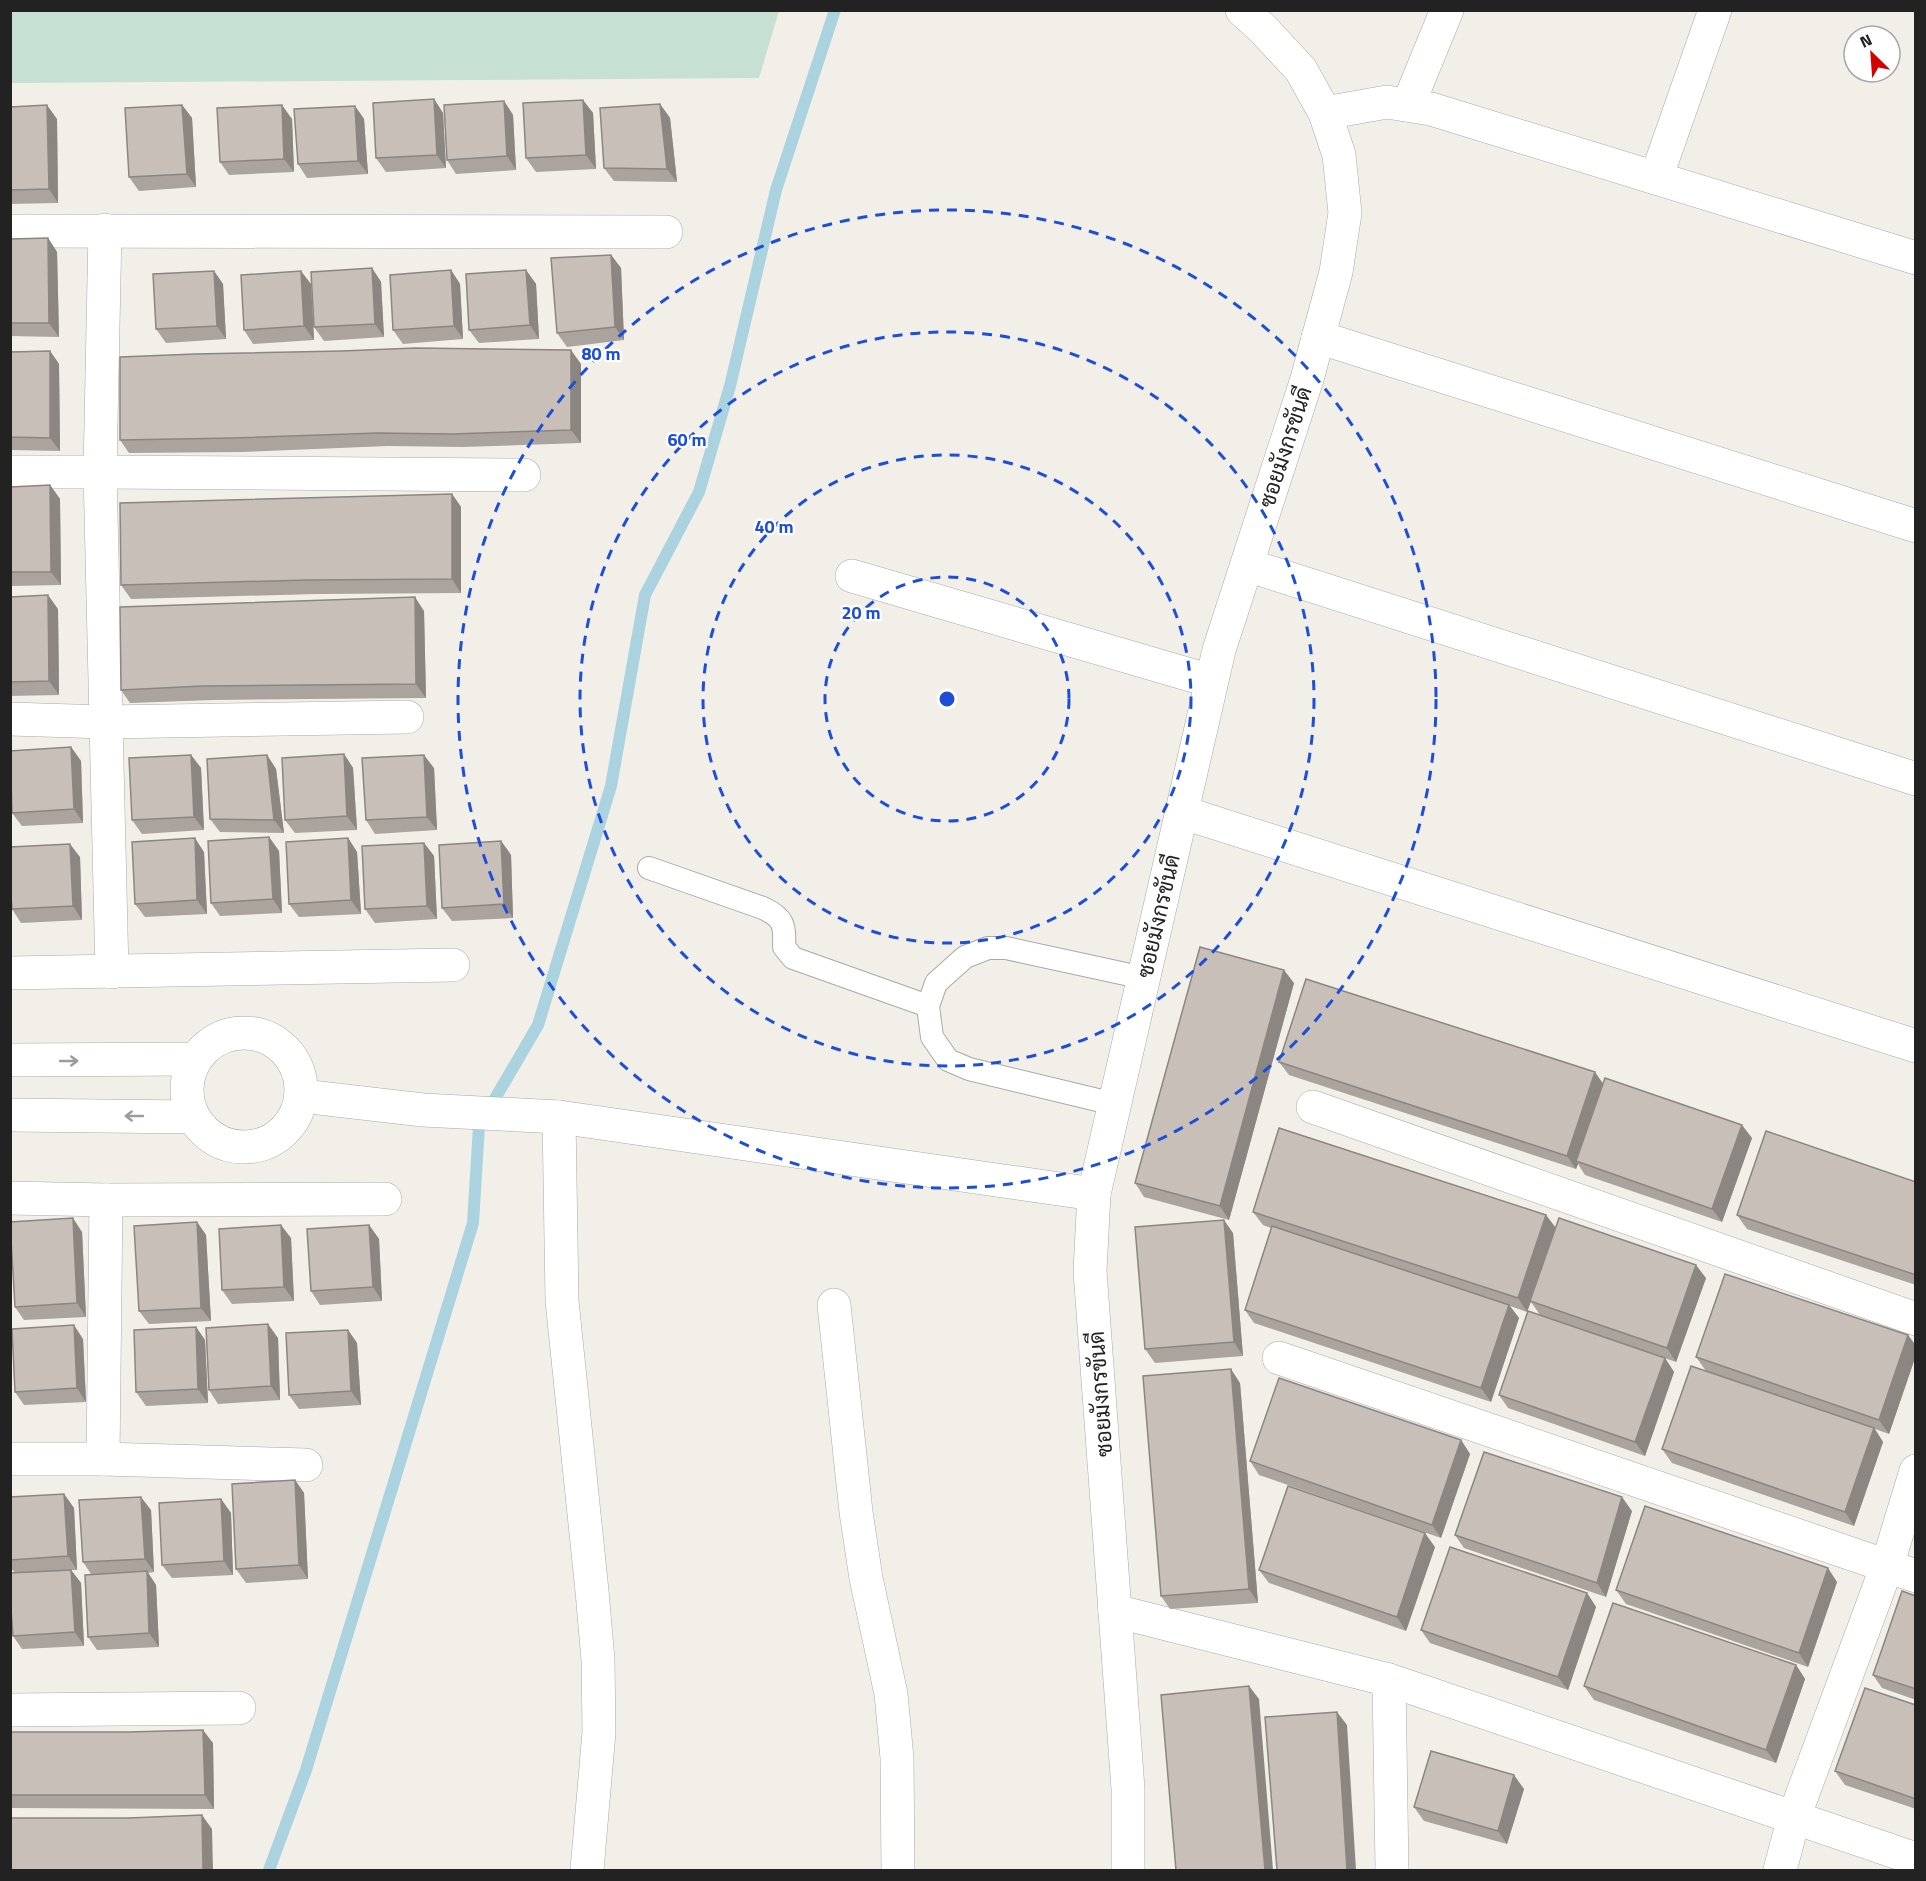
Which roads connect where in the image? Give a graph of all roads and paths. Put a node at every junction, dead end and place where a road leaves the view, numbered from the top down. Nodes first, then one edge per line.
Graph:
1 (1242, 10) edge
2 (1447, 10) edge
3 (1715, 10) edge
4 (1408, 105) junction
5 (1325, 113) junction
6 (1656, 178) junction
7 (105, 230) junction
8 (10, 231) edge
9 (666, 232) dead end
10 (1913, 249) edge
11 (1318, 337) junction
12 (10, 472) edge
13 (100, 472) junction
14 (524, 475) dead end
15 (1916, 526) edge
16 (1246, 566) junction
17 (852, 576) dead end
18 (1211, 681) junction
19 (407, 717) dead end
20 (10, 719) edge
21 (106, 722) junction
22 (1916, 778) edge
23 (1181, 812) junction
24 (649, 868) dead end
25 (453, 965) dead end
26 (112, 972) junction
27 (10, 973) edge
28 (1144, 978) junction
29 (928, 1006) junction
30 (1916, 1046) edge
31 (195, 1059) junction
32 (10, 1060) edge
33 (302, 1096) junction
34 (1114, 1104) junction
35 (1313, 1107) dead end
36 (10, 1115) edge
37 (193, 1117) junction
38 (559, 1117) junction
39 (1094, 1194) junction
40 (10, 1198) edge
41 (385, 1199) dead end
42 (106, 1200) junction
43 (834, 1305) dead end
44 (1916, 1319) edge
45 (1279, 1358) dead end
46 (10, 1459) edge
47 (103, 1459) junction
48 (306, 1465) dead end
49 (1916, 1471) edge
50 (1901, 1571) edge
51 (1115, 1611) junction
52 (1389, 1680) junction
53 (239, 1708) dead end
54 (10, 1710) edge
55 (1794, 1817) junction
56 (1916, 1858) edge
57 (587, 1870) edge
58 (898, 1870) edge
59 (1128, 1870) edge
60 (1392, 1870) edge
61 (1780, 1870) edge

1 - 5 street, ซอยมังกรขันดี
2 - 4 street
3 - 6 street
4 - 5 street
4 - 6 street
5 - 11 street, ซอยมังกรขันดี
6 - 10 street
7 - 8 street
7 - 9 street
7 - 13 street
11 - 15 street
11 - 16 street, ซอยมังกรขันดี
12 - 13 street
13 - 14 street
13 - 21 street
16 - 18 street, ซอยมังกรขันดี
16 - 22 street
17 - 18 street
18 - 23 street, ซอยมังกรขันดี
19 - 21 street
20 - 21 street
21 - 26 street
23 - 28 street, ซอยมังกรขันดี
23 - 30 street
24 - 29 lane
25 - 26 street
26 - 27 street
28 - 29 lane
28 - 34 street, ซอยมังกรขันดี
29 - 34 lane
32 -> 31 street
31 - 33 street
31 - 37 street
33 - 37 street
33 - 38 street
34 - 39 street, ซอยมังกรขันดี
35 - 44 street
37 -> 36 street
38 - 39 street
38 - 57 street
39 - 51 street, ซอยมังกรขันดี
40 - 42 street
41 - 42 street
42 - 47 street
43 - 58 street
45 - 50 street
46 - 47 street
47 - 48 street
49 - 50 street
50 - 55 street
51 - 52 street
51 - 59 street, ซอยมังกรขันดี
52 - 55 street
52 - 60 street
53 - 54 street
55 - 56 street
55 - 61 street

